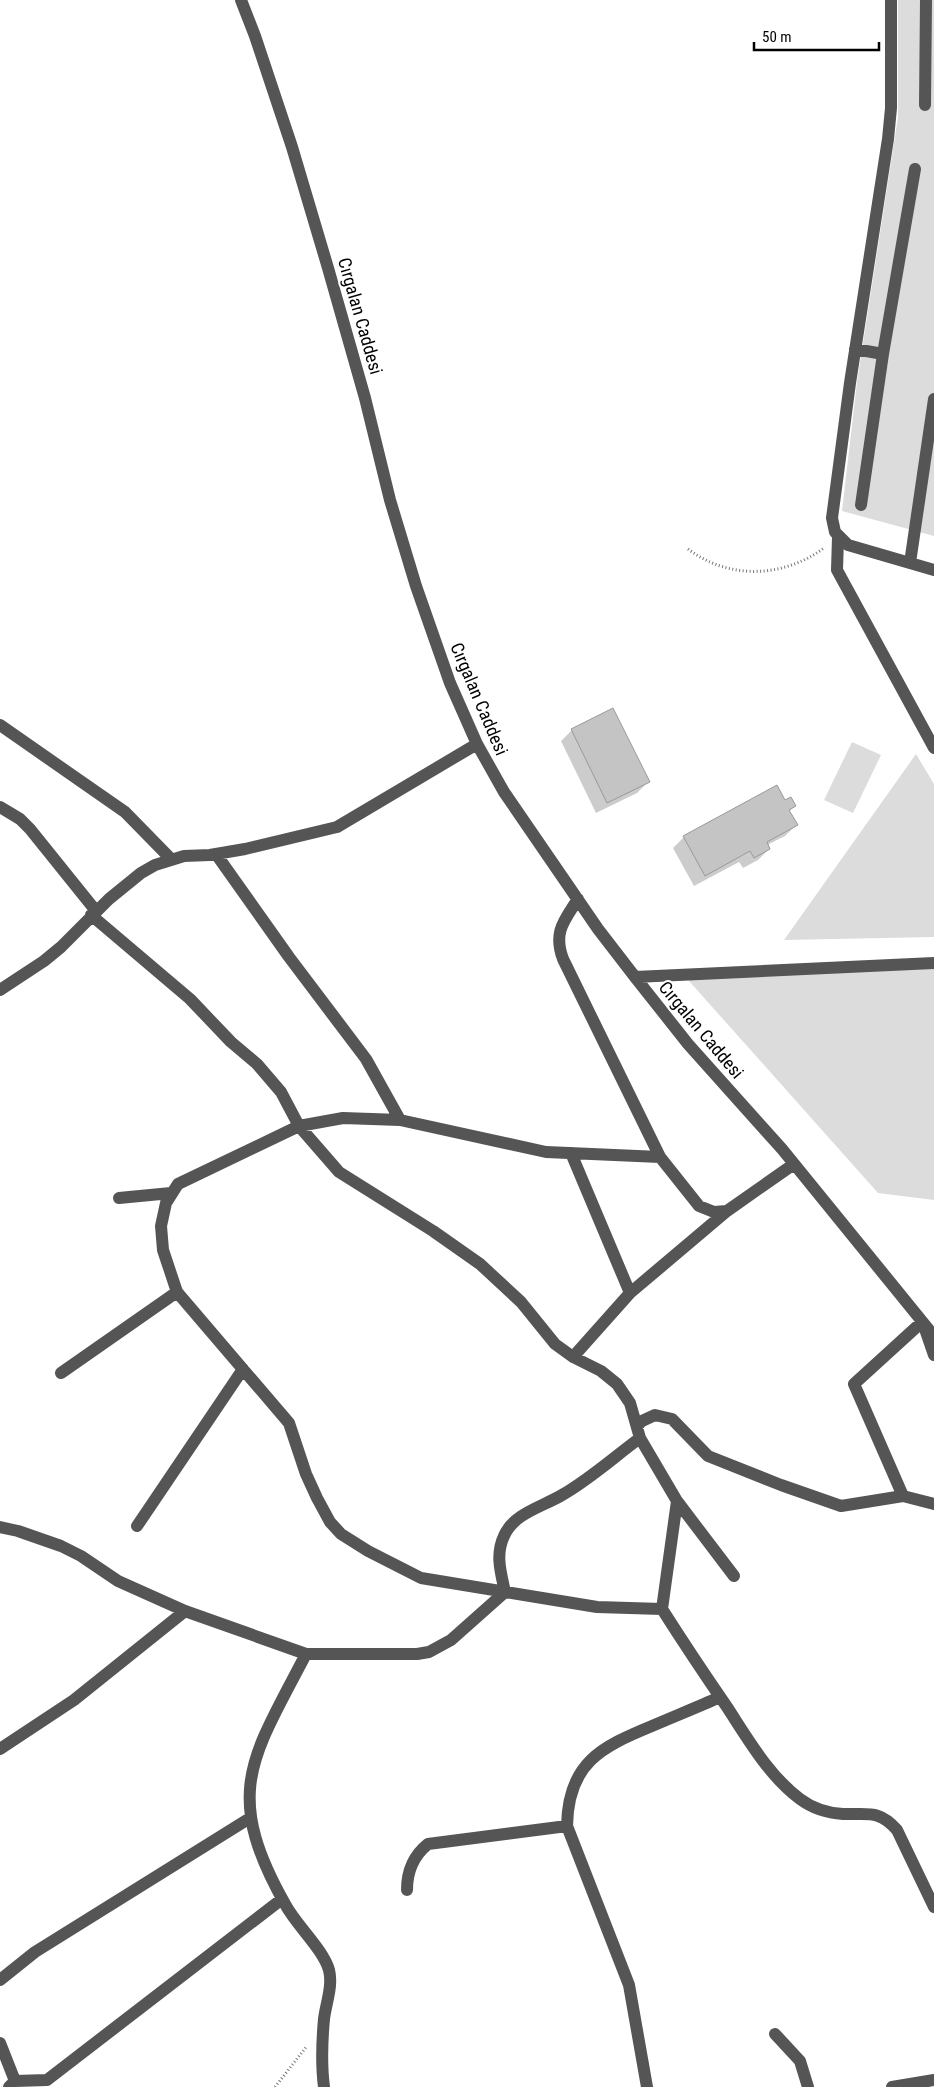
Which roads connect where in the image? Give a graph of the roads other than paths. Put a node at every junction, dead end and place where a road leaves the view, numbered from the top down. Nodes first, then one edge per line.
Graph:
1 (241, 0) edge
2 (891, 0) edge
3 (926, 0) edge
4 (925, 104) dead end
5 (915, 169) dead end
6 (856, 349) junction
7 (883, 354) junction
8 (934, 399) edge
9 (861, 506) dead end
10 (838, 537) junction
11 (910, 563) junction
12 (934, 570) edge
13 (0, 725) edge
14 (476, 744) junction
15 (934, 748) edge
16 (0, 807) edge
17 (216, 854) junction
18 (171, 859) junction
19 (578, 899) junction
20 (94, 913) junction
21 (934, 963) edge
22 (635, 977) junction
23 (0, 990) edge
24 (400, 1120) junction
25 (299, 1126) junction
26 (571, 1153) junction
27 (660, 1157) junction
28 (794, 1164) junction
29 (171, 1193) junction
30 (119, 1198) dead end
31 (727, 1210) junction
32 (177, 1292) junction
33 (630, 1293) junction
34 (928, 1323) edge
35 (934, 1336) edge
36 (934, 1355) edge
37 (573, 1357) junction
38 (243, 1369) junction
39 (61, 1373) dead end
40 (639, 1432) junction
41 (903, 1496) junction
42 (677, 1501) junction
43 (934, 1504) edge
44 (137, 1526) dead end
45 (0, 1527) edge
46 (734, 1576) dead end
47 (505, 1592) junction
48 (662, 1609) junction
49 (185, 1612) junction
50 (306, 1654) junction
51 (720, 1697) junction
52 (0, 1749) edge
53 (250, 1818) junction
54 (567, 1826) junction
55 (407, 1890) dead end
56 (282, 1899) junction
57 (934, 1907) edge
58 (0, 1980) edge
59 (775, 2034) dead end
60 (0, 2043) edge
61 (934, 2080) edge
62 (13, 2085) edge
63 (324, 2087) edge
64 (647, 2087) edge
65 (808, 2087) edge
66 (892, 2087) edge

1 - 14 street, Cırgalan Caddesi
2 - 6 street
3 - 4 street
5 - 7 street
6 - 7 street
6 - 10 street
7 - 9 street
8 - 11 street
10 - 11 street
10 - 15 street
11 - 12 street
13 - 18 street
14 - 17 street
14 - 19 street, Cırgalan Caddesi
16 - 20 street
17 - 18 street
17 - 24 street
18 - 20 street
19 - 22 street, Cırgalan Caddesi
19 - 27 street
20 - 23 street
20 - 25 street
21 - 22 street
22 - 28 street, Cırgalan Caddesi
24 - 25 street
24 - 26 street
25 - 29 street
25 - 37 street
26 - 27 street
26 - 33 street
27 - 31 street
28 - 31 street
28 - 34 street, Cırgalan Caddesi
29 - 30 street
29 - 32 street
31 - 33 street
32 - 38 street
32 - 39 street
33 - 37 street
34 - 35 street, Cırgalan Caddesi
34 - 36 street, Cırgalan Caddesi
34 - 41 street
37 - 40 street
38 - 44 street
38 - 47 street
40 - 41 street
40 - 42 street
40 - 47 street
41 - 43 street
42 - 46 street
42 - 48 street
45 - 49 street
47 - 48 street
47 - 50 street
48 - 51 street
49 - 50 street
49 - 52 street
50 - 53 street
51 - 54 street
51 - 57 street
53 - 56 street
53 - 58 street
54 - 55 street
54 - 64 street
56 - 62 street
56 - 63 street
59 - 65 street
60 - 62 street
61 - 66 street

